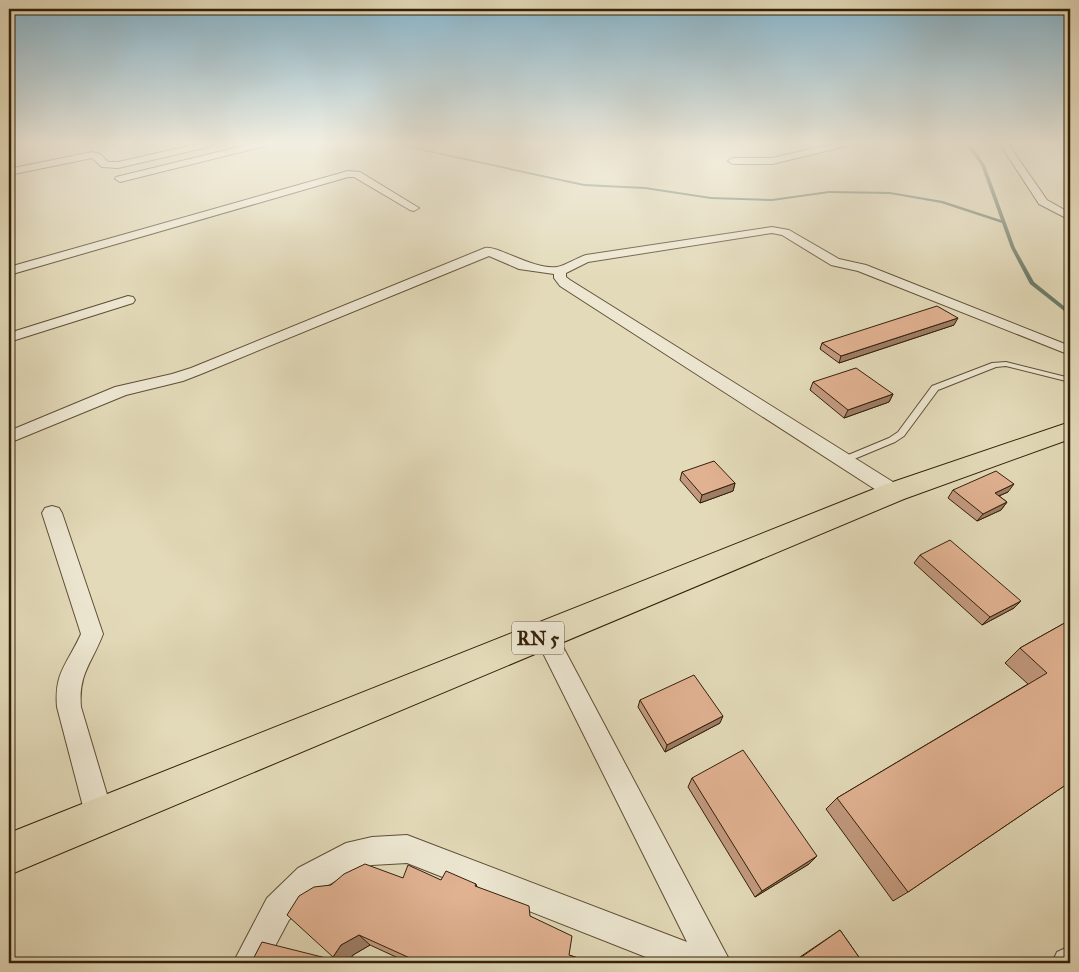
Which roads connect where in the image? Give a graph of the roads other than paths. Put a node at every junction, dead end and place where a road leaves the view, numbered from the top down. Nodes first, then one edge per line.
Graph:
1 (294, 189) edge
2 (382, 189) edge
3 (1035, 189) edge
4 (414, 208) dead end
5 (1070, 216) edge
6 (9, 271) edge
7 (560, 271) junction
8 (128, 300) dead end
9 (9, 338) edge
10 (1070, 351) edge
11 (1070, 380) edge
12 (1070, 430) edge
13 (9, 437) edge
14 (844, 460) junction
15 (894, 492) junction
16 (52, 513) dead end
17 (545, 635) junction
18 (100, 818) junction
19 (9, 854) edge
20 (249, 963) edge
21 (701, 963) edge
22 (715, 963) edge

1 - 6 street
2 - 4 street
3 - 5 street
7 - 10 street
7 - 13 street
7 - 14 street
8 - 9 street
11 - 14 lane
12 - 15 main road, RN 5
14 - 15 street
15 - 17 main road, RN 5
16 - 18 street
17 - 18 main road, RN 5
17 - 22 street
18 - 19 main road, RN 5
20 - 21 street

